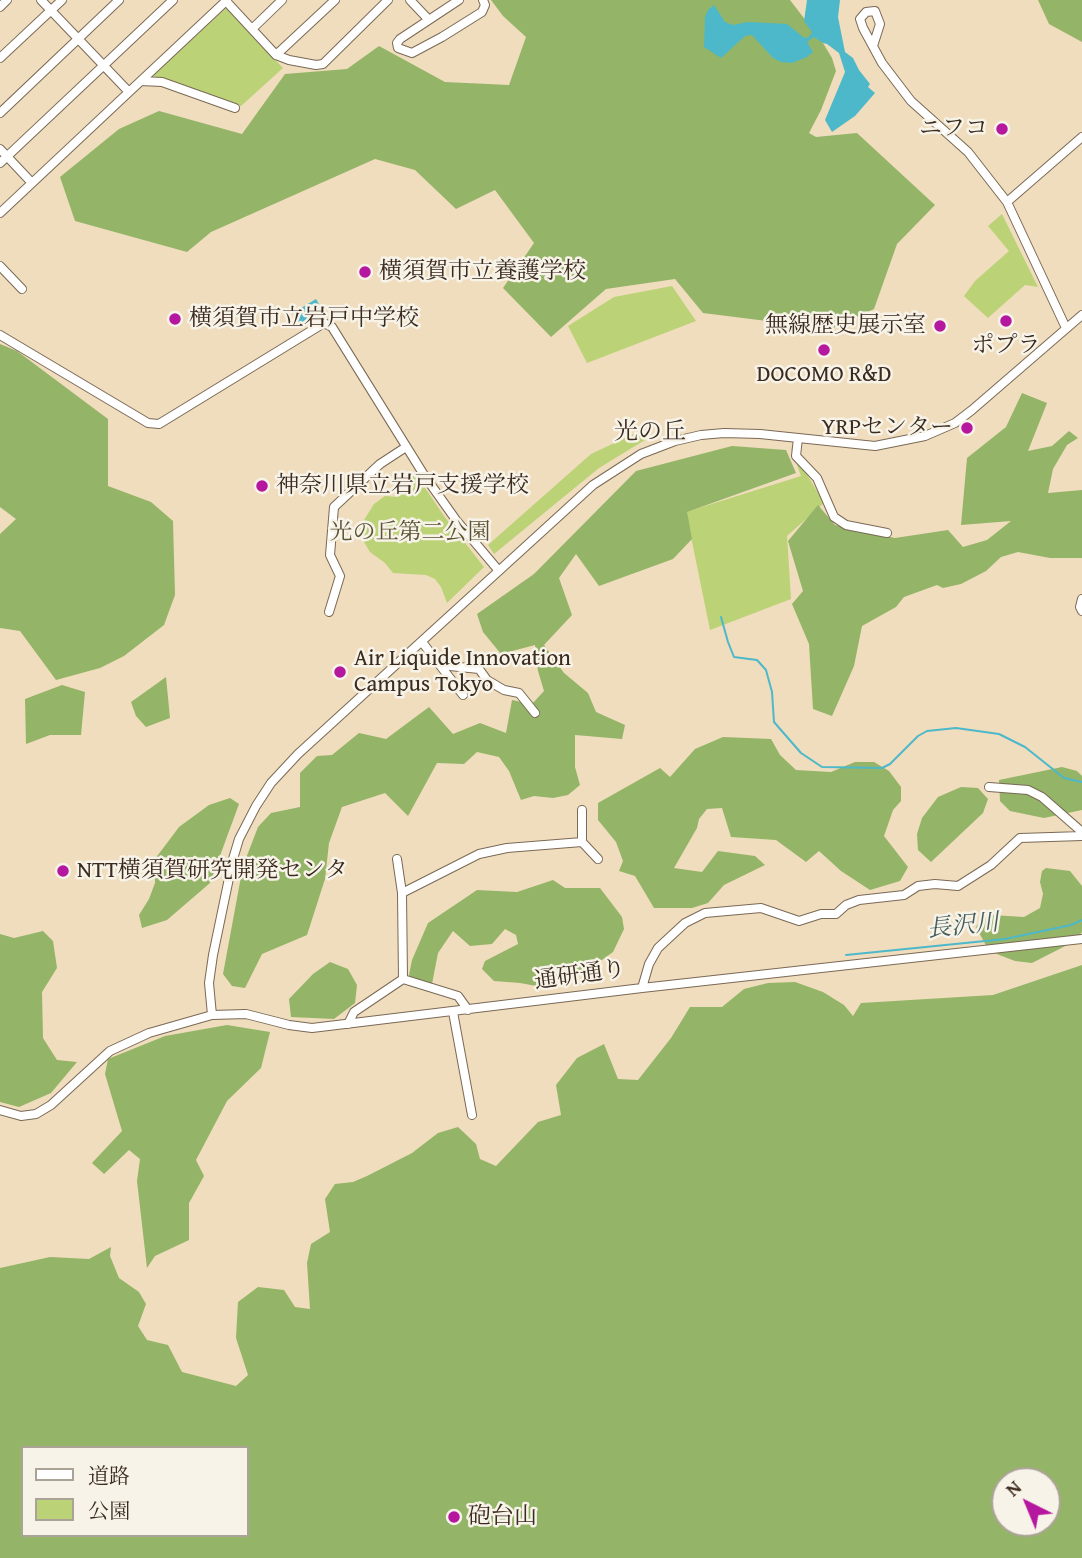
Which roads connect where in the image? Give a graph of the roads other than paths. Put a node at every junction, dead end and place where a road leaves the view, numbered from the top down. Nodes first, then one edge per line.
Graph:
1 (7, 0) edge
2 (41, 0) edge
3 (62, 0) edge
4 (118, 0) edge
5 (173, 0) edge
6 (226, 0) edge
7 (282, 0) edge
8 (335, 0) edge
9 (388, 0) edge
10 (410, 0) edge
11 (459, 0) edge
12 (483, 0) edge
13 (0, 7) edge
14 (51, 10) junction
15 (428, 19) junction
16 (251, 29) junction
17 (78, 39) junction
18 (873, 46) dead end
19 (276, 55) junction
20 (0, 58) edge
21 (103, 66) junction
22 (141, 81) junction
23 (129, 92) junction
24 (235, 107) dead end
25 (0, 113) edge
26 (1082, 137) edge
27 (0, 149) edge
28 (4, 160) edge
29 (32, 183) junction
30 (1007, 202) junction
31 (0, 214) edge
32 (0, 266) edge
33 (22, 289) dead end
34 (1082, 315) edge
35 (1066, 328) junction
36 (0, 335) edge
37 (798, 438) junction
38 (406, 447) junction
39 (887, 533) dead end
40 (499, 571) junction
41 (1082, 599) edge
42 (329, 611) dead end
43 (1082, 611) edge
44 (422, 642) junction
45 (440, 665) junction
46 (463, 695) dead end
47 (535, 713) dead end
48 (989, 787) dead end
49 (582, 810) dead end
50 (1082, 834) edge
51 (582, 842) junction
52 (397, 859) dead end
53 (598, 859) dead end
54 (402, 893) junction
55 (1082, 939) edge
56 (402, 979) junction
57 (642, 988) junction
58 (468, 1010) junction
59 (453, 1012) junction
60 (212, 1015) junction
61 (348, 1024) junction
62 (0, 1110) edge
63 (472, 1115) dead end

1 - 13 street
2 - 14 street
3 - 14 street
4 - 17 street
5 - 21 street
6 - 16 street
6 - 22 street
7 - 16 street
8 - 19 street
9 - 19 street
10 - 15 street
11 - 15 street
12 - 15 street
14 - 17 street
14 - 20 street
16 - 19 street
17 - 21 street
17 - 25 street
18 - 30 street
21 - 23 street
21 - 28 street
22 - 23 street
22 - 24 street
23 - 29 street
26 - 30 street
27 - 28 street
28 - 29 street
29 - 31 street
30 - 35 street
32 - 33 street
34 - 35 street
35 - 37 street
36 - 38 street
37 - 39 street
37 - 40 street
38 - 40 street
38 - 42 street
40 - 44 street
41 - 43 street
44 - 45 street
44 - 60 street
45 - 46 street
45 - 47 street
48 - 50 street
49 - 51 street
50 - 57 street
51 - 53 street
51 - 54 street
52 - 54 street
54 - 56 street
55 - 57 street, 通研通り
56 - 58 street
56 - 61 street
57 - 58 street, 通研通り
58 - 59 street, 通研通り
59 - 61 street, 通研通り
59 - 63 street
60 - 61 street, 通研通り
60 - 62 street, 通研通り

